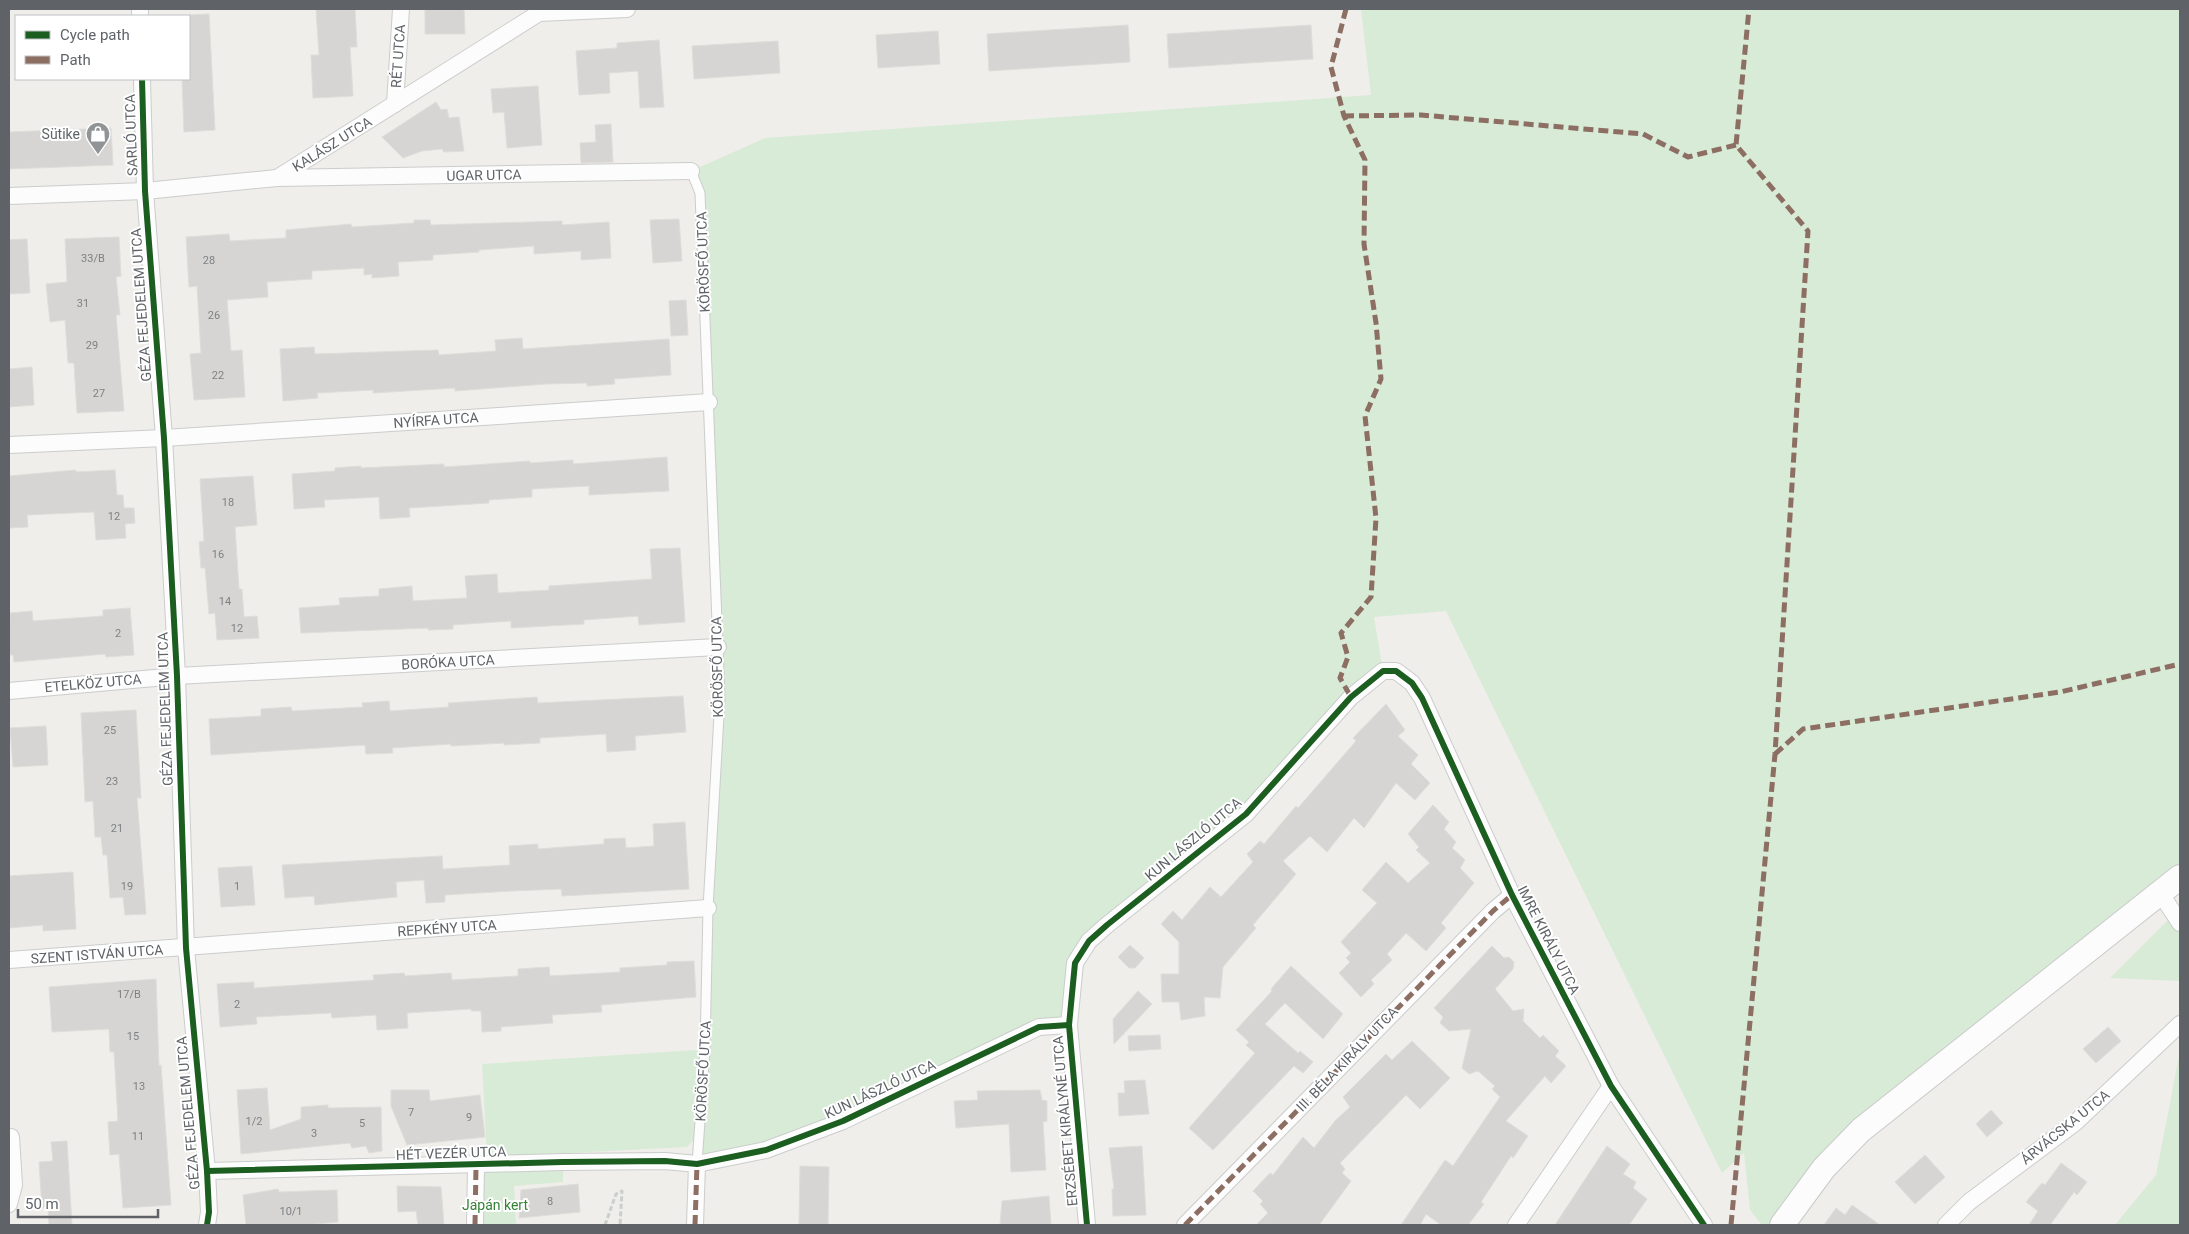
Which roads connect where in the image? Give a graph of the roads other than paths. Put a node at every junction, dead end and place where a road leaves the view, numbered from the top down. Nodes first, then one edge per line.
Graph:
1 (401, 9) edge
2 (627, 9) edge
3 (539, 11) edge
4 (142, 80) edge
5 (395, 104) junction
6 (691, 171) joint
7 (277, 178) junction
8 (145, 191) junction
9 (9, 196) edge
10 (708, 402) junction
11 (164, 438) junction
12 (9, 445) edge
13 (718, 647) junction
14 (1382, 671) joint
15 (177, 676) junction
16 (9, 690) edge
17 (2180, 877) edge
18 (2161, 894) junction
19 (1512, 895) junction
20 (708, 908) junction
21 (2180, 923) edge
22 (186, 948) junction
23 (9, 960) edge
24 (1072, 985) joint
25 (2180, 1024) edge
26 (1069, 1025) junction
27 (1612, 1086) junction
28 (11, 1137) dead end
29 (696, 1164) junction
30 (476, 1166) junction
31 (206, 1171) junction
32 (9, 1204) edge
33 (207, 1225) edge
34 (475, 1225) edge
35 (695, 1225) edge
36 (1087, 1225) edge
37 (1185, 1225) edge
38 (1516, 1225) edge
39 (1704, 1225) edge
40 (1782, 1225) edge
41 (1946, 1225) edge

1 - 5 street, RÉT UTCA
2 - 3 street, KALÁSZ UTCA
3 - 5 street, KALÁSZ UTCA
4 - 8 street, SARLÓ UTCA
5 - 7 street, KALÁSZ UTCA
6 - 7 street, UGAR UTCA
6 - 10 lane, KÖRÖSFŐ UTCA
7 - 8 street, KALÁSZ UTCA
8 - 9 street, KALÁSZ UTCA
8 - 11 street, GÉZA FEJEDELEM UTCA
10 - 11 street, NYÍRFA UTCA
10 - 13 lane, KÖRÖSFŐ UTCA
11 - 12 street
11 - 15 street, GÉZA FEJEDELEM UTCA
13 - 15 street, BORÓKA UTCA
13 - 20 lane, KÖRÖSFŐ UTCA
14 - 19 street, IMRE KIRÁLY UTCA
14 - 24 street, KUN LÁSZLÓ UTCA
15 - 16 street, ETELKÖZ UTCA
15 - 22 street, GÉZA FEJEDELEM UTCA
17 - 18 main road
18 - 21 street
18 - 40 main road
19 - 27 street, IMRE KIRÁLY UTCA
19 - 37 street, III. BÉLA KIRÁLY UTCA
20 - 22 street, REPKÉNY UTCA
20 - 29 lane, KÖRÖSFŐ UTCA
22 - 23 street, SZENT ISTVÁN UTCA
22 - 31 street, GÉZA FEJEDELEM UTCA
24 - 26 street, ERZSÉBET KIRÁLYNÉ UTCA
25 - 41 street, ÁRVÁCSKA UTCA
26 - 29 street, KUN LÁSZLÓ UTCA
26 - 36 street, ERZSÉBET KIRÁLYNÉ UTCA
27 - 38 street
27 - 39 street, IMRE KIRÁLY UTCA
28 - 32 street
29 - 30 street, HÉT VEZÉR UTCA
29 - 35 street
30 - 31 street, HÉT VEZÉR UTCA
30 - 34 street
31 - 33 street, GÉZA FEJEDELEM UTCA

